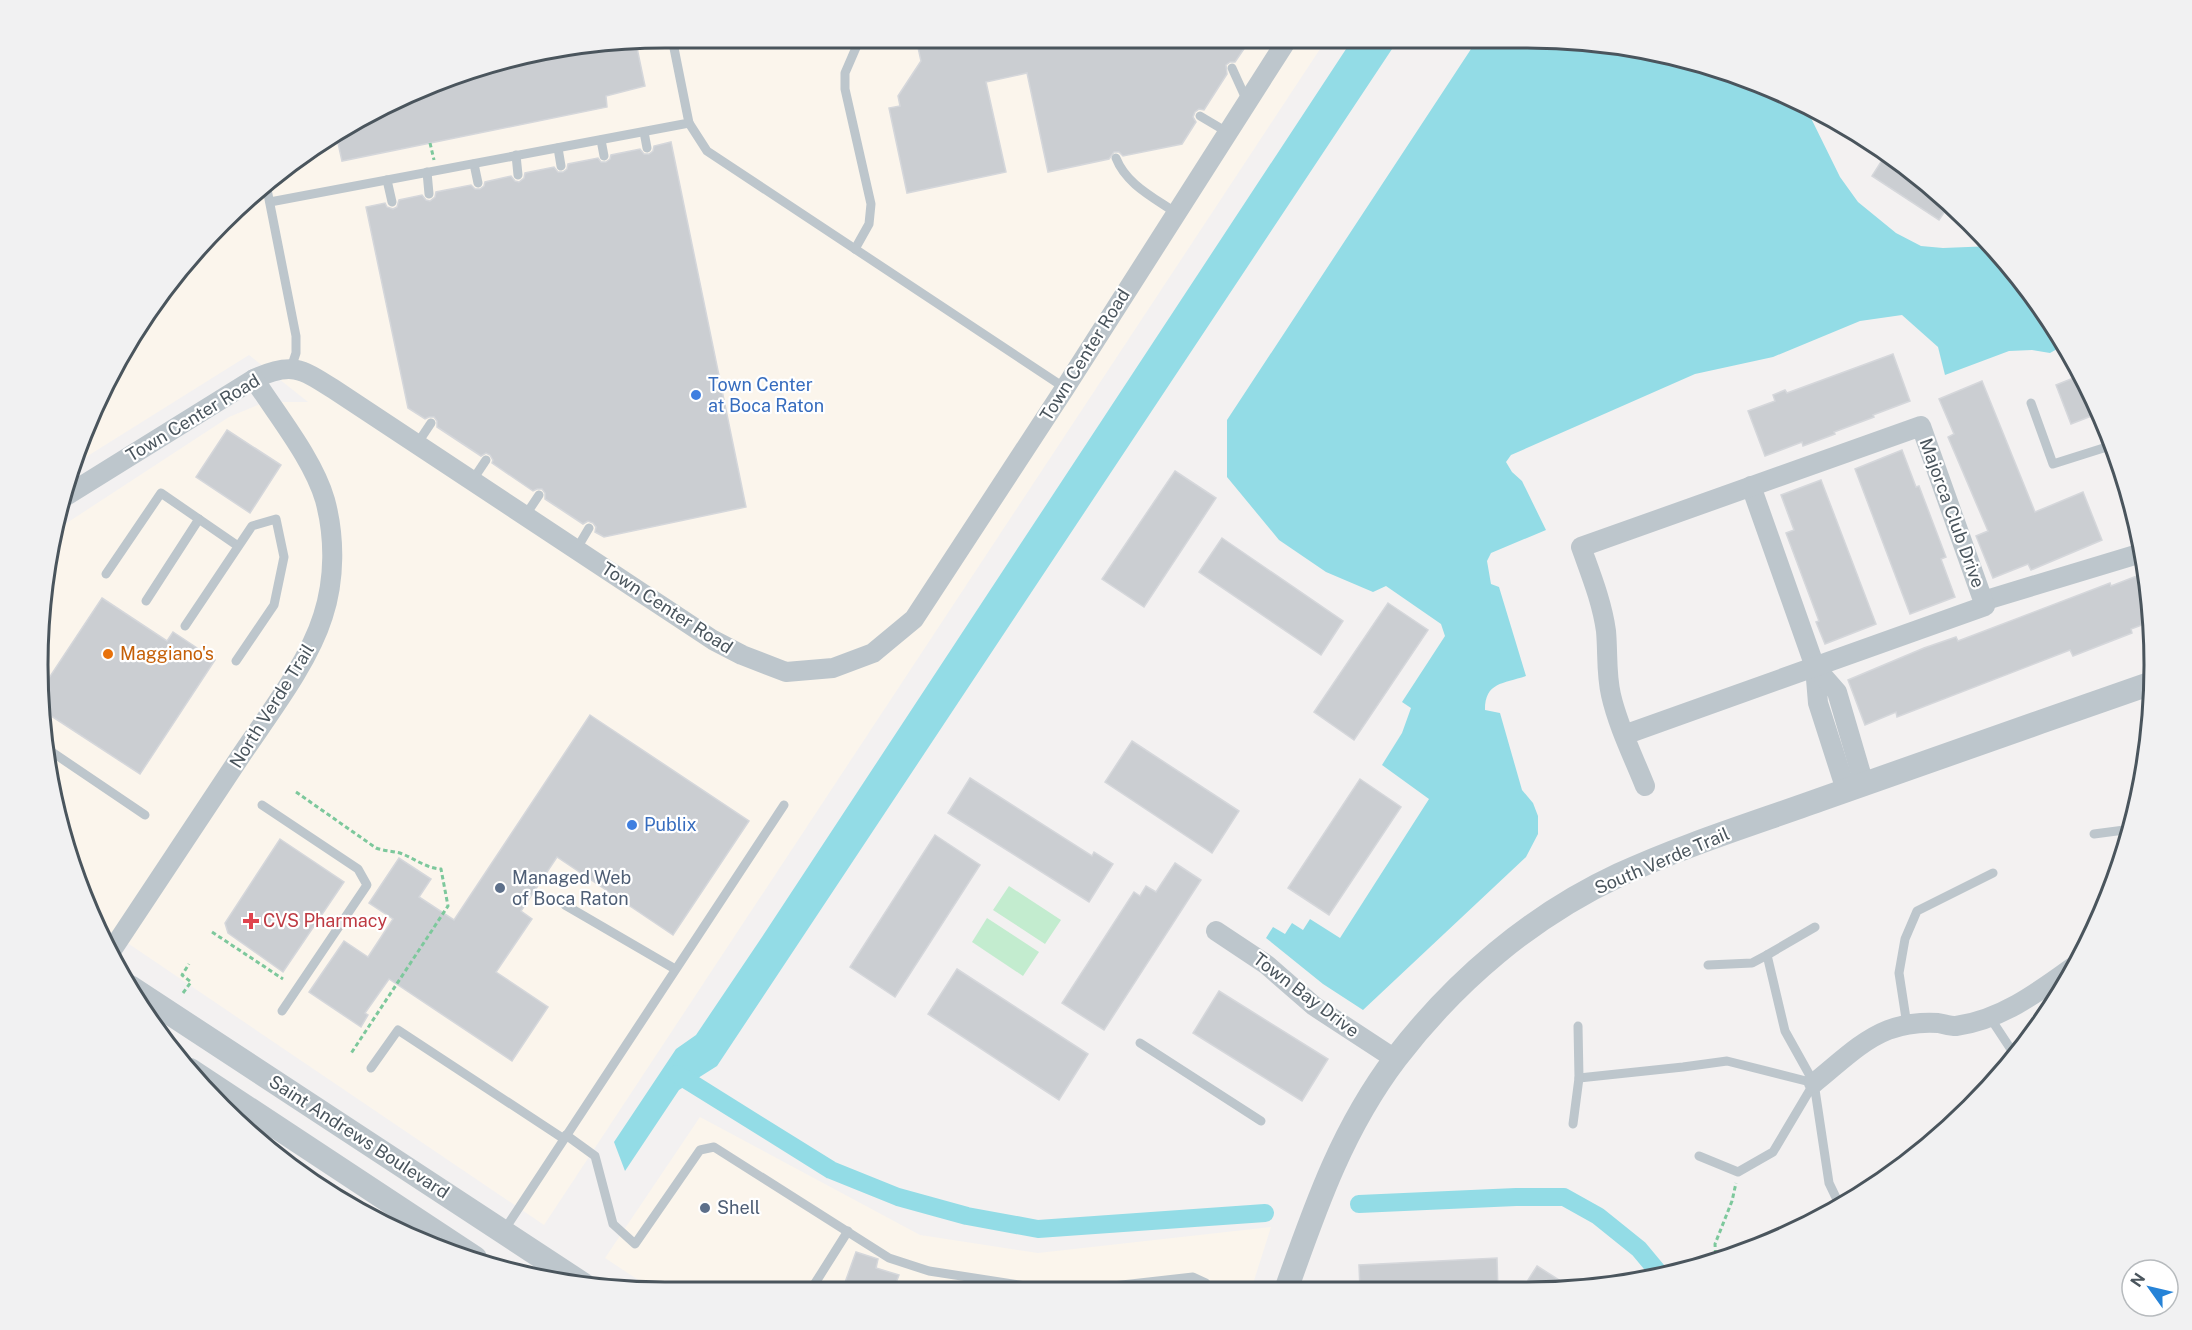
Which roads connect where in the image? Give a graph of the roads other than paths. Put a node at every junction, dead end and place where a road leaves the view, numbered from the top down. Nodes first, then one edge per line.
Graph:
1 (674, 48) edge
2 (856, 48) edge
3 (1280, 48) edge
4 (1232, 68) dead end
5 (1247, 101) junction
6 (1200, 116) dead end
7 (688, 123) junction
8 (644, 132) junction
9 (1227, 132) junction
10 (601, 140) junction
11 (647, 147) dead end
12 (558, 148) junction
13 (516, 155) junction
14 (604, 156) dead end
15 (1116, 158) dead end
16 (474, 164) junction
17 (561, 166) dead end
18 (427, 172) junction
19 (518, 175) dead end
20 (387, 180) junction
21 (478, 183) dead end
22 (268, 193) edge
23 (429, 194) dead end
24 (270, 202) junction
25 (392, 202) dead end
26 (1176, 213) junction
27 (855, 249) junction
28 (291, 368) junction
29 (254, 379) junction
30 (1065, 388) junction
31 (2031, 403) dead end
32 (431, 423) dead end
33 (417, 444) junction
34 (2104, 448) edge
35 (486, 460) dead end
36 (472, 481) junction
37 (1751, 486) junction
38 (73, 491) edge
39 (539, 495) dead end
40 (525, 516) junction
41 (199, 519) junction
42 (590, 528) dead end
43 (238, 546) junction
44 (576, 550) junction
45 (2134, 555) edge
46 (106, 574) dead end
47 (146, 601) dead end
48 (1983, 601) junction
49 (185, 626) dead end
50 (236, 661) dead end
51 (1815, 667) junction
52 (2143, 686) edge
53 (1624, 735) junction
54 (54, 754) edge
55 (1645, 786) dead end
56 (1855, 787) junction
57 (262, 805) dead end
58 (784, 805) dead end
59 (145, 815) dead end
60 (2121, 830) edge
61 (2094, 834) dead end
62 (1993, 873) dead end
63 (565, 905) dead end
64 (1815, 927) dead end
65 (1216, 931) dead end
66 (116, 945) edge
67 (1767, 955) junction
68 (1707, 965) dead end
69 (675, 969) junction
70 (2060, 976) edge
71 (145, 997) edge
72 (282, 1011) dead end
73 (1989, 1016) junction
74 (1907, 1025) junction
75 (1578, 1026) dead end
76 (1140, 1043) dead end
77 (2010, 1048) edge
78 (1395, 1059) junction
79 (370, 1068) dead end
80 (1579, 1078) junction
81 (1814, 1083) junction
82 (217, 1088) edge
83 (1262, 1121) dead end
84 (1573, 1124) dead end
85 (565, 1137) junction
86 (1699, 1156) dead end
87 (1836, 1198) edge
88 (848, 1231) junction
89 (503, 1232) junction
90 (454, 1244) edge
91 (486, 1255) edge
92 (567, 1274) edge
93 (816, 1282) edge
94 (1000, 1282) edge
95 (1149, 1282) edge
96 (1204, 1282) edge
97 (1289, 1282) edge

1 - 7 lane
2 - 27 lane
3 - 5 street, Town Center Road
4 - 5 lane
5 - 9 street, Town Center Road
6 - 9 lane
7 - 8 lane
7 - 27 lane
8 - 10 lane
8 - 11 lane
9 - 26 street, Town Center Road
10 - 12 lane
10 - 14 lane
12 - 13 lane
12 - 17 lane
13 - 16 lane
13 - 19 lane
15 - 26 lane
16 - 18 lane
16 - 21 lane
18 - 20 lane
18 - 23 lane
20 - 24 lane
20 - 25 lane
22 - 24 lane
24 - 28 lane
26 - 30 street, Town Center Road
27 - 30 lane
28 - 29 street, Town Center Road
28 - 33 street, Town Center Road
29 - 38 street, Town Center Road
29 - 66 street, North Verde Trail
30 - 44 street, Town Center Road
31 - 34 lane
32 - 33 lane
33 - 36 street, Town Center Road
35 - 36 lane
36 - 40 street, Town Center Road
37 - 48 street, Majorca Club Drive
37 - 51 street
37 - 53 street, Majorca Club Drive
39 - 40 lane
40 - 44 street, Town Center Road
41 - 43 lane
41 - 46 lane
41 - 47 lane
42 - 44 lane
43 - 49 lane
43 - 50 lane
45 - 48 street, Majorca Club Drive
48 - 51 street, Majorca Club Drive
51 - 53 street, Majorca Club Drive
51 - 56 street
52 - 56 street, South Verde Trail
53 - 55 street, Majorca Club Drive
54 - 59 lane
56 - 78 street, South Verde Trail
57 - 72 lane
58 - 69 lane
60 - 61 lane
62 - 74 lane
63 - 69 lane
64 - 67 lane
65 - 78 street, Town Bay Drive
67 - 68 lane
67 - 81 lane
69 - 85 lane
70 - 73 street
71 - 89 street, Saint Andrews Boulevard
73 - 74 street
73 - 77 lane
74 - 81 street
75 - 80 lane
76 - 83 lane
78 - 97 street, South Verde Trail
79 - 85 lane
80 - 81 lane
80 - 84 lane
81 - 86 lane
81 - 87 lane
82 - 90 street, Saint Andrews Boulevard
85 - 88 lane
85 - 89 lane
88 - 93 lane
88 - 94 lane
89 - 91 street
89 - 92 street, Saint Andrews Boulevard
95 - 96 lane

